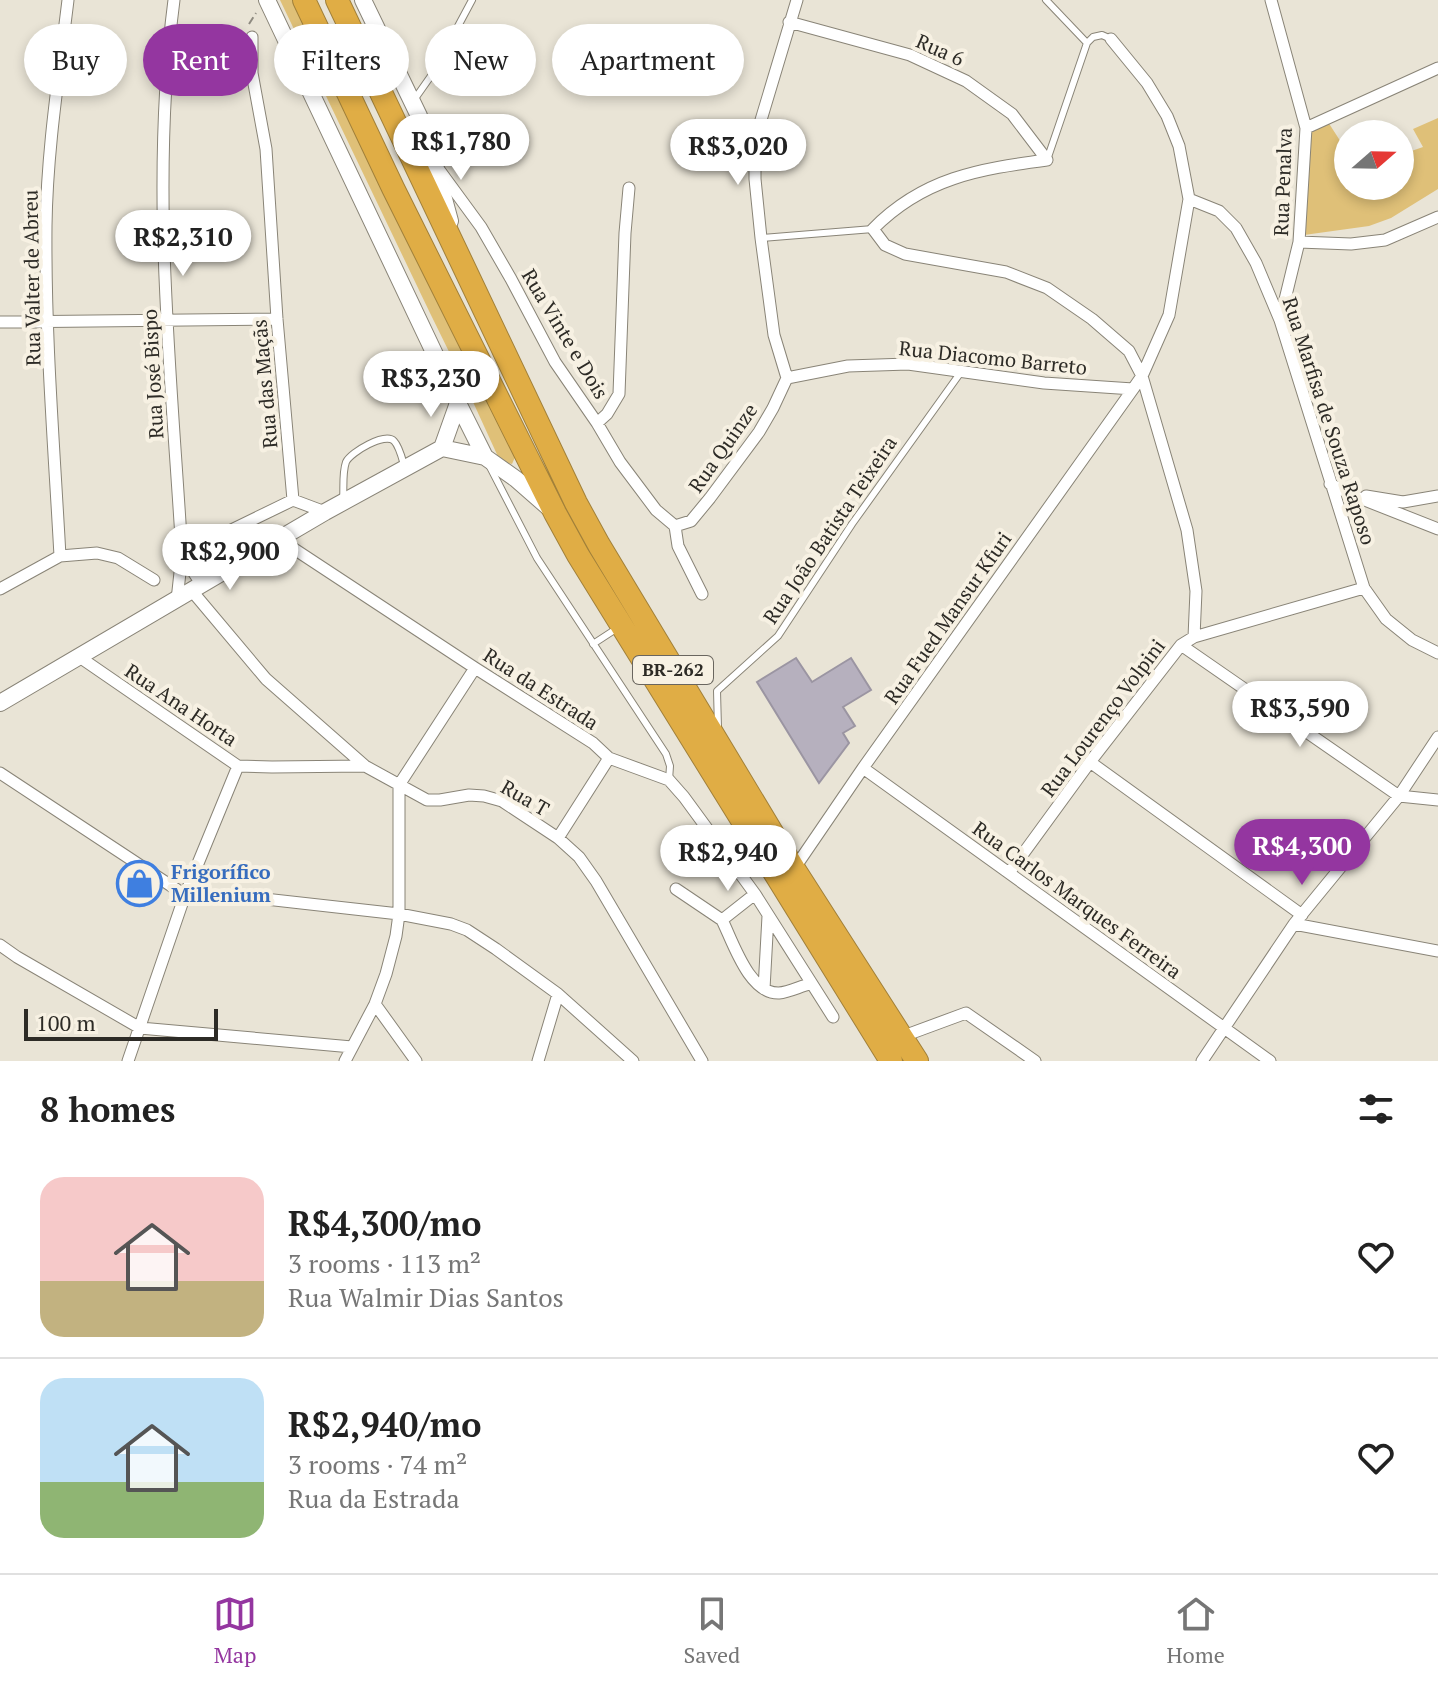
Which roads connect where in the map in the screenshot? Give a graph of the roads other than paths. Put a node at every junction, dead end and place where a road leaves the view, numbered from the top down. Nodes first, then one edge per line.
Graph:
1 (68, 0) edge
2 (174, 0) edge
3 (304, 0) edge
4 (337, 0) edge
5 (363, 0) edge
6 (472, 0) edge
7 (797, 0) edge
8 (1046, 0) edge
9 (1271, 0) edge
10 (262, 6) edge
11 (789, 22) junction
12 (1111, 39) joint
13 (1087, 43) junction
14 (1438, 68) edge
15 (256, 96) edge
16 (412, 102) junction
17 (1306, 128) junction
18 (432, 154) junction
19 (1047, 160) junction
20 (629, 188) dead end
21 (1189, 199) junction
22 (1438, 217) edge
23 (873, 229) junction
24 (761, 238) junction
25 (1299, 242) junction
26 (461, 260) junction
27 (277, 319) junction
28 (1280, 320) junction
29 (167, 321) junction
30 (0, 322) edge
31 (48, 322) junction
32 (961, 372) junction
33 (1142, 376) junction
34 (787, 378) junction
35 (1133, 389) junction
36 (458, 403) junction
37 (597, 423) junction
38 (442, 448) junction
39 (485, 457) junction
40 (405, 468) junction
41 (1330, 484) junction
42 (1438, 496) edge
43 (1357, 497) junction
44 (293, 500) junction
45 (343, 502) junction
46 (325, 512) junction
47 (555, 513) junction
48 (675, 526) junction
49 (1438, 529) edge
50 (279, 539) junction
51 (182, 554) junction
52 (60, 556) junction
53 (154, 580) dead end
54 (1364, 588) junction
55 (0, 589) edge
56 (190, 592) junction
57 (702, 594) dead end
58 (621, 626) junction
59 (1194, 637) junction
60 (593, 644) junction
61 (1181, 645) junction
62 (1438, 653) edge
63 (78, 656) junction
64 (475, 668) junction
65 (0, 703) edge
66 (1438, 737) edge
67 (718, 744) junction
68 (609, 758) junction
69 (1090, 762) junction
70 (238, 766) junction
71 (365, 766) junction
72 (863, 768) junction
73 (0, 773) edge
74 (669, 780) junction
75 (399, 785) junction
76 (1399, 796) junction
77 (1438, 800) edge
78 (558, 838) junction
79 (794, 869) junction
80 (1009, 873) junction
81 (676, 889) dead end
82 (755, 894) junction
83 (185, 895) junction
84 (399, 914) junction
85 (768, 916) junction
86 (722, 920) junction
87 (1298, 920) junction
88 (0, 945) edge
89 (1438, 951) edge
90 (810, 984) junction
91 (764, 989) junction
92 (558, 994) junction
93 (375, 1004) junction
94 (833, 1017) dead end
95 (140, 1028) junction
96 (1224, 1029) junction
97 (901, 1037) junction
98 (352, 1047) junction
99 (128, 1061) edge
100 (345, 1061) edge
101 (416, 1061) edge
102 (538, 1061) edge
103 (633, 1061) edge
104 (702, 1061) edge
105 (891, 1061) edge
106 (917, 1061) edge
107 (1035, 1061) edge
108 (1202, 1061) edge
109 (1270, 1061) edge

1 - 31 street, Rua Valter de Abreu
2 - 29 street, Rua José Bispo
3 - 47 highway, BR-262
4 - 26 highway, BR-262
5 - 16 main road
6 - 16 lane
7 - 11 street
8 - 13 lane
9 - 17 street, Rua Penalva
10 - 36 main road
11 - 19 street, Rua 6
11 - 24 street
12 - 13 lane
12 - 21 street
13 - 19 lane
14 - 17 street
15 - 27 street, Rua das Maçãs
16 - 18 main road
17 - 25 street, Rua Penalva
18 - 26 main road
18 - 37 street, Rua Vinte e Dois
19 - 23 street
20 - 37 street
21 - 28 street, Rua Marfisa de Souza Raposo
21 - 33 street
22 - 25 street
23 - 24 lane
23 - 33 street, Rua Lourenço Volpini
24 - 34 street
25 - 28 street, Rua Penalva
26 - 67 highway, BR-262
27 - 29 street
27 - 44 street, Rua das Maçãs
28 - 41 street, Rua Marfisa de Souza Raposo
29 - 31 street
29 - 51 street, Rua José Bispo
30 - 31 street
31 - 52 street, Rua Valter de Abreu
32 - 34 street, Rua Diacomo Barreto
32 - 35 street, Rua Diacomo Barreto
32 - 67 lane, Rua João Batista Teixeira
33 - 35 street
33 - 59 street, Rua Lourenço Volpini
34 - 48 street, Rua Quinze
35 - 72 street, Rua Fued Mansur Kfuri
36 - 38 main road
36 - 39 main road
37 - 48 street, Rua Vinte e Dois
38 - 39 main road
38 - 40 main road
39 - 47 main road
39 - 60 lane
40 - 45 main road
40 - 45 lane
41 - 43 street
41 - 54 street, Rua Marfisa de Souza Raposo
42 - 43 street
43 - 49 street
44 - 46 street
44 - 51 street
45 - 46 main road
46 - 50 main road
47 - 58 highway, BR-262
48 - 57 street
50 - 56 main road
50 - 64 street, Rua da Estrada
51 - 56 street, Rua José Bispo
51 - 56 street, Rua José Bispo
52 - 53 street
52 - 55 street
54 - 59 street
54 - 62 street, Rua Marfisa de Souza Raposo
56 - 63 main road
56 - 71 street, Rua T
58 - 60 lane
58 - 105 highway, BR-262
59 - 61 street, Rua Lourenço Volpini
60 - 74 lane
61 - 69 street, Rua Lourenço Volpini
61 - 76 street
63 - 65 main road
63 - 70 street, Rua Ana Horta
64 - 68 street, Rua da Estrada
64 - 75 street
66 - 76 street
67 - 79 highway, BR-262
68 - 74 street, Rua da Estrada
68 - 78 street
69 - 80 street, Rua Lourenço Volpini
69 - 87 street
70 - 71 street, Rua Ana Horta
70 - 83 street
71 - 75 street, Rua T
72 - 79 street, Rua Fued Mansur Kfuri
72 - 80 street, Rua Carlos Marques Ferreira
73 - 83 street
74 - 82 street
75 - 78 street, Rua T
75 - 84 street
76 - 77 street
76 - 87 street
78 - 104 street, Rua T
79 - 97 highway, BR-262
80 - 96 street, Rua Carlos Marques Ferreira
81 - 86 street
82 - 85 street
82 - 86 street
83 - 84 street
83 - 95 street
84 - 92 street
84 - 93 street
85 - 90 street
85 - 91 street
86 - 91 street
87 - 89 street
87 - 96 street
88 - 95 street
90 - 91 street
90 - 94 street
92 - 102 street
92 - 103 street
93 - 98 street
93 - 101 street
95 - 98 street
95 - 99 street
96 - 108 street
96 - 109 street, Rua Carlos Marques Ferreira
97 - 106 highway, BR-262
97 - 107 street
98 - 100 street

